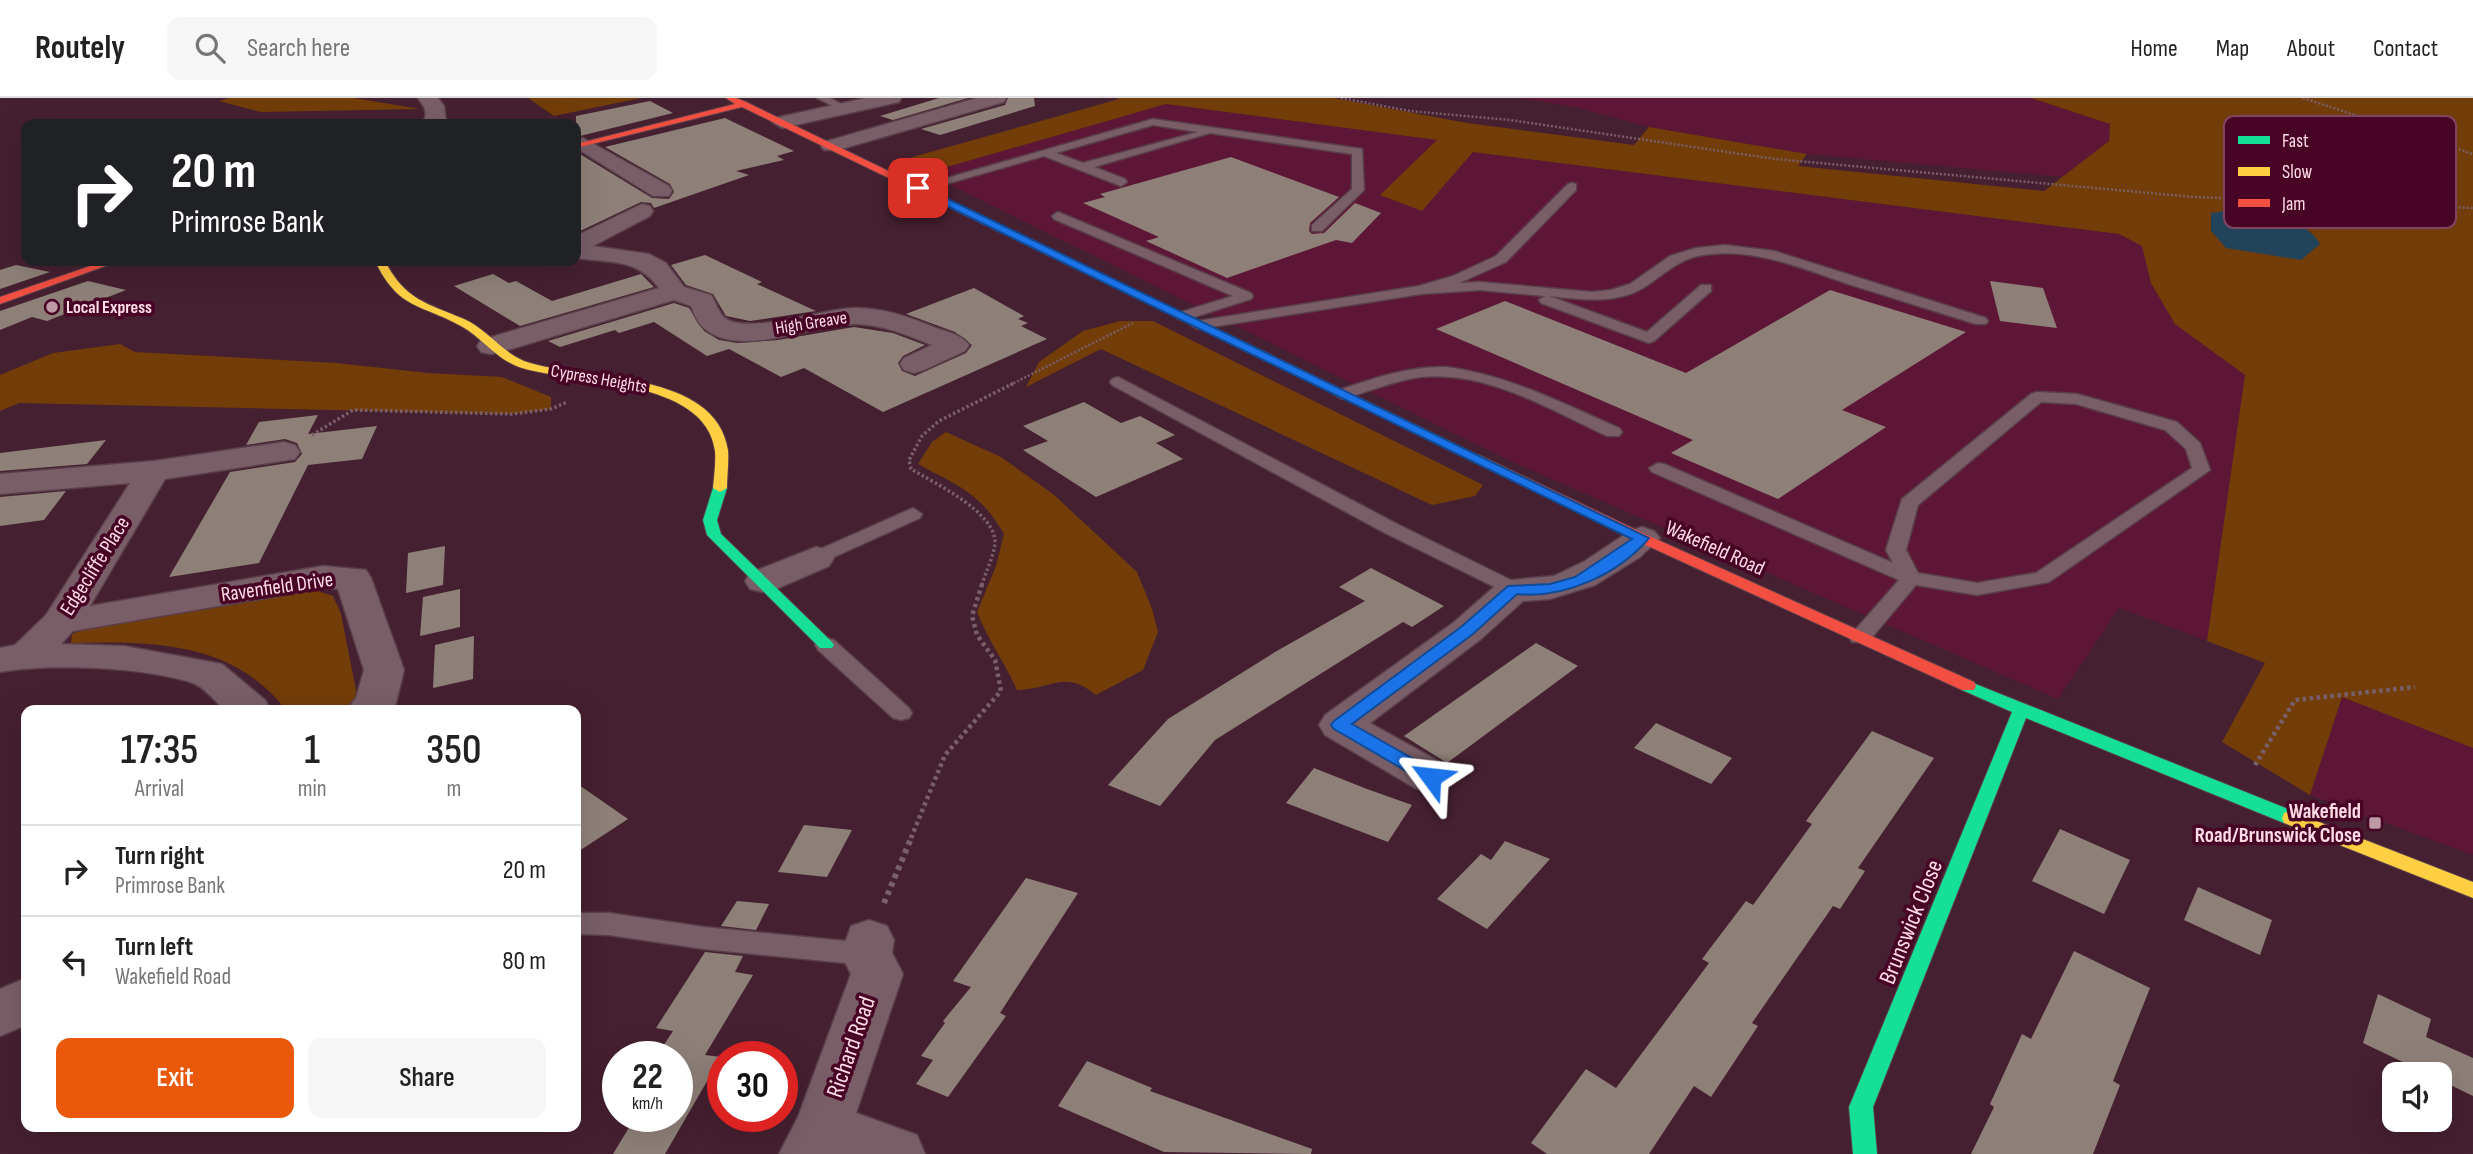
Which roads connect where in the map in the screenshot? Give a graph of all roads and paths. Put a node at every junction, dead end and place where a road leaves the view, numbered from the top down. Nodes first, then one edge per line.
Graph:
1 (822, 98) edge
2 (892, 98) edge
3 (997, 98) edge
4 (1341, 98) edge
5 (2303, 98) edge
6 (737, 101) edge
7 (846, 109) junction
8 (2357, 116) edge
9 (782, 122) junction
10 (1213, 130) junction
11 (581, 144) edge
12 (581, 146) edge
13 (831, 146) junction
14 (2456, 149) edge
15 (1044, 152) junction
16 (2473, 155) edge
17 (1083, 167) junction
18 (1121, 182) dead end
19 (1572, 187) dead end
20 (918, 188) junction
21 (661, 191) dead end
22 (2224, 198) edge
23 (642, 211) dead end
24 (1058, 216) dead end
25 (1317, 228) dead end
26 (581, 242) edge
27 (581, 252) edge
28 (100, 266) edge
29 (382, 266) edge
30 (1706, 288) dead end
31 (1421, 290) junction
32 (675, 292) junction
33 (1525, 292) junction
34 (0, 301) edge
35 (1163, 308) junction
36 (1181, 317) junction
37 (1981, 321) dead end
38 (1198, 325) junction
39 (491, 346) junction
40 (914, 364) dead end
41 (626, 380) junction
42 (1118, 382) dead end
43 (1342, 394) junction
44 (1613, 432) dead end
45 (284, 452) joint
46 (1658, 468) dead end
47 (154, 471) junction
48 (0, 484) edge
49 (914, 514) dead end
50 (1642, 538) junction
51 (816, 558) joint
52 (1911, 578) junction
53 (763, 581) junction
54 (1514, 589) junction
55 (61, 621) junction
56 (1860, 637) junction
57 (826, 645) joint
58 (14, 657) edge
59 (2415, 687) dead end
60 (244, 705) edge
61 (373, 705) edge
62 (2021, 710) junction
63 (901, 713) dead end
64 (1431, 777) dead end
65 (2236, 796) junction
66 (2473, 890) edge
67 (581, 923) edge
68 (867, 947) junction
69 (21, 1003) edge
70 (0, 1014) edge
71 (816, 1140) edge
72 (896, 1154) edge
73 (1865, 1154) edge

1 - 7 lane
2 - 7 street
3 - 13 street
4 - 22 path
5 - 8 path
6 - 9 main road, Wakefield Road
6 - 11 main road
7 - 9 street
9 - 13 main road, Wakefield Road
10 - 15 lane
10 - 17 lane
10 - 25 lane
12 - 21 street
13 - 20 main road, Wakefield Road
14 - 16 path
15 - 17 lane
15 - 20 lane
17 - 18 lane
19 - 31 lane
20 - 35 main road, Wakefield Road
23 - 26 street
24 - 36 lane
27 - 32 street, High Greave
28 - 34 main road
29 - 39 main road, Cypress Heights
30 - 33 lane
31 - 33 lane
31 - 38 lane
32 - 39 street
32 - 40 street, High Greave
33 - 37 lane
35 - 36 main road, Wakefield Road
35 - 68 path
36 - 38 main road, Wakefield Road
38 - 43 main road, Wakefield Road
39 - 41 main road, Cypress Heights
41 - 45 path
41 - 53 main road, Cypress Heights
42 - 54 lane
43 - 44 lane
43 - 50 main road, Wakefield Road
45 - 47 street
46 - 52 lane
47 - 48 street
47 - 55 street, Edgecliffe Place
49 - 51 lane
50 - 54 street
50 - 56 main road, Wakefield Road
51 - 53 street
52 - 52 lane
52 - 56 lane
53 - 57 main road, Cypress Heights
54 - 64 street
55 - 58 street, Edgecliffe Place
55 - 61 street, Ravenfield Drive
56 - 62 main road, Wakefield Road
57 - 63 lane
58 - 60 street
59 - 65 path
62 - 65 main road, Wakefield Road
62 - 73 main road, Brunswick Close
65 - 66 main road, Wakefield Road
67 - 68 lane
68 - 71 street, Richard Road
69 - 70 street
71 - 72 street

